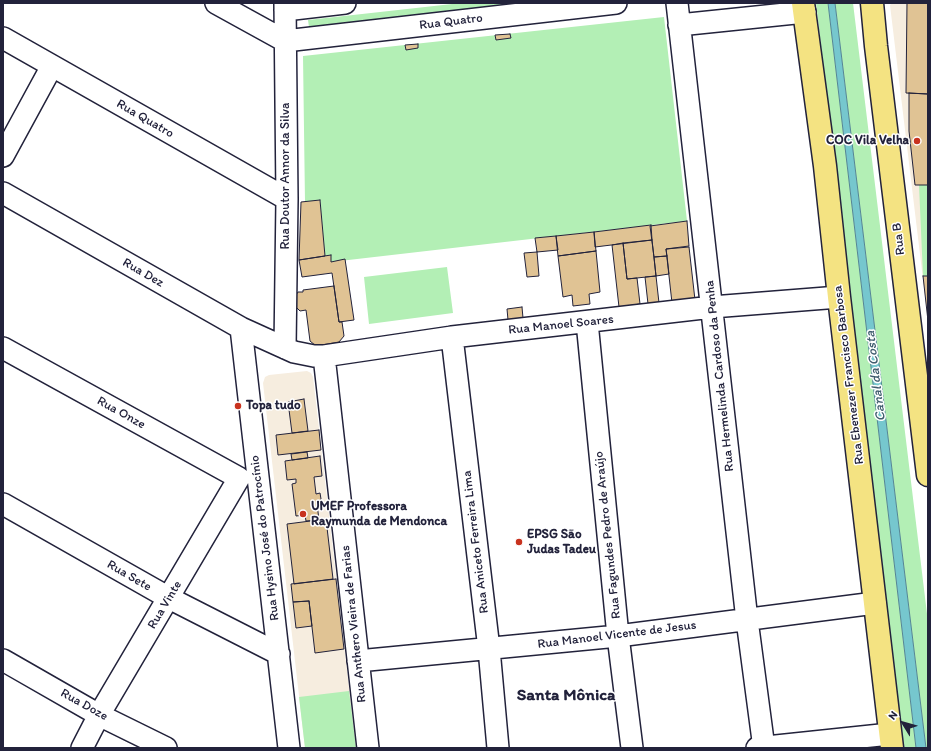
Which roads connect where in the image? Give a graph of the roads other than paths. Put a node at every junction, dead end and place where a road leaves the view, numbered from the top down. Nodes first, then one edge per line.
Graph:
1 (216, 3) edge
2 (345, 3) edge
3 (616, 3) edge
4 (677, 3) edge
5 (872, 3) edge
6 (285, 6) edge
7 (804, 8) edge
8 (679, 25) junction
9 (3, 38) edge
10 (285, 41) junction
11 (52, 66) junction
12 (3, 156) edge
13 (3, 193) edge
14 (286, 199) junction
15 (839, 297) junction
16 (712, 307) junction
17 (587, 322) junction
18 (241, 328) junction
19 (452, 337) junction
20 (3, 348) edge
21 (285, 348) junction
22 (324, 356) junction
23 (928, 475) edge
24 (248, 477) junction
25 (3, 504) edge
26 (169, 598) junction
27 (875, 603) junction
28 (747, 620) junction
29 (618, 636) junction
30 (489, 650) junction
31 (278, 654) junction
32 (3, 660) edge
33 (358, 661) junction
34 (100, 715) junction
35 (891, 741) edge
36 (82, 748) edge
37 (166, 748) edge
38 (289, 748) edge
39 (368, 748) edge
40 (498, 748) edge
41 (632, 748) edge
42 (762, 748) edge

1 - 10 street
2 - 6 street
3 - 10 street, Rua Quatro
4 - 8 street, Rua Hermelinda Cardoso da Penha
5 - 23 main road, Rua B
6 - 10 street, Rua Doutor Annor da Silva
7 - 8 street
7 - 15 main road, Rua Ebenezer Francisco Barbosa
8 - 16 street, Rua Hermelinda Cardoso da Penha
9 - 11 street, Rua Quatro
10 - 14 street, Rua Doutor Annor da Silva
11 - 12 street
11 - 14 street, Rua Quatro
13 - 18 street, Rua Dez
14 - 21 street, Rua Doutor Annor da Silva
15 - 16 street, Rua Manoel Soares
15 - 27 main road, Rua Ebenezer Francisco Barbosa
16 - 17 street, Rua Manoel Soares
16 - 28 street, Rua Hermelinda Cardoso da Penha
17 - 19 street, Rua Manoel Soares
17 - 29 street, Rua Fagundes Pedro de Araújo
18 - 21 street, Rua Dez
18 - 24 street, Rua Hysino José do Patrocínio
19 - 22 street, Rua Manoel Soares
19 - 30 street, Rua Aniceto Ferreira Lima
20 - 24 street, Rua Onze
21 - 22 street, Rua Manoel Soares
22 - 33 street, Rua Anthero Vieira de Farias
24 - 26 street, Rua Vinte
24 - 31 street, Rua Hysino José do Patrocínio
25 - 26 street, Rua Sete
26 - 31 street, Rua Sete
26 - 34 street, Rua Vinte
27 - 28 street, Rua Manoel Vicente de Jesus
27 - 35 main road, Rua Ebenezer Francisco Barbosa
28 - 29 street, Rua Manoel Vicente de Jesus
28 - 42 street, Rua Hermelinda Cardoso da Penha
29 - 30 street, Rua Manoel Vicente de Jesus
29 - 41 street, Rua Fagundes Pedro de Araújo
30 - 33 street, Rua Manoel Vicente de Jesus
30 - 40 street, Rua Aniceto Ferreira Lima
31 - 38 street, Rua Hysino José do Patrocínio
32 - 34 street, Rua Doze
33 - 39 street, Rua Anthero Vieira de Farias
34 - 36 street, Rua Vinte
34 - 37 street, Rua Doze
35 - 42 street

